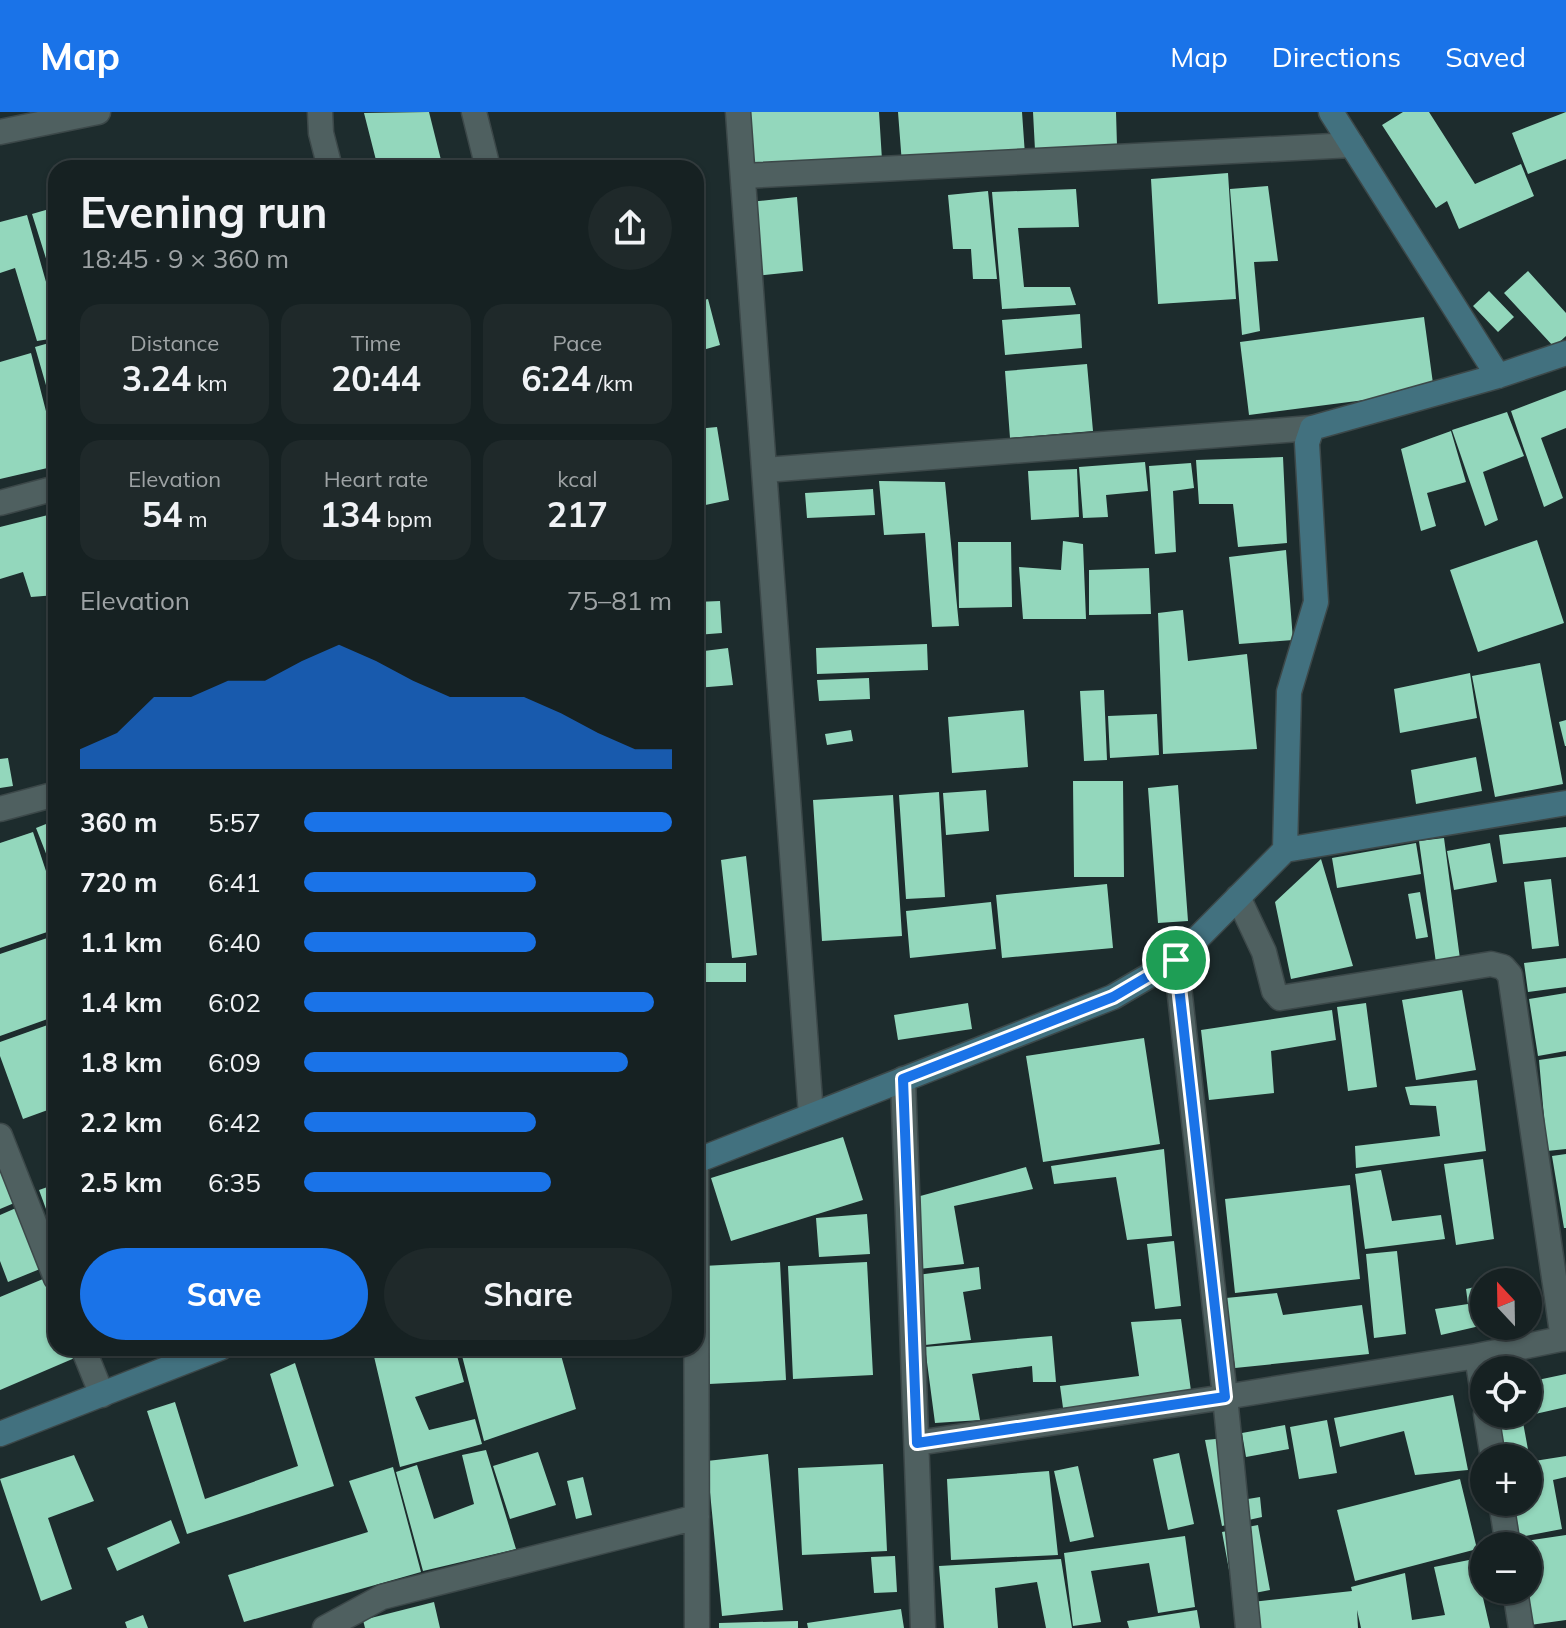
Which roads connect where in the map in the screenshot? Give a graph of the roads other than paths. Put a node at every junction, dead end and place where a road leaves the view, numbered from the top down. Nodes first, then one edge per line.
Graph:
1 (98, 112) edge
2 (320, 112) edge
3 (474, 112) edge
4 (738, 112) edge
5 (1331, 112) edge
6 (0, 132) edge
7 (1352, 145) junction
8 (328, 160) edge
9 (486, 160) edge
10 (743, 176) junction
11 (1566, 353) edge
12 (1498, 376) junction
13 (1312, 428) junction
14 (765, 470) junction
15 (48, 490) edge
16 (0, 503) edge
17 (48, 796) edge
18 (1566, 803) edge
19 (0, 809) edge
20 (1285, 850) junction
21 (1238, 897) junction
22 (1176, 960) junction
23 (903, 1079) junction
24 (811, 1115) junction
25 (0, 1136) edge
26 (704, 1155) edge
27 (48, 1258) edge
28 (1565, 1338) edge
29 (86, 1356) edge
30 (200, 1356) edge
31 (697, 1356) edge
32 (1477, 1356) edge
33 (1470, 1357) edge
34 (102, 1395) junction
35 (1225, 1397) junction
36 (0, 1434) edge
37 (917, 1443) junction
38 (697, 1517) junction
39 (1517, 1604) edge
40 (325, 1628) edge
41 (697, 1628) edge
42 (923, 1628) edge
43 (1248, 1628) edge
44 (1521, 1628) edge

1 - 6 street
2 - 8 street
3 - 9 street
4 - 10 street
5 - 7 street
7 - 10 street
7 - 12 street
10 - 14 street
11 - 12 street
12 - 13 street
13 - 14 street
13 - 20 street
14 - 24 street
15 - 16 street
17 - 19 street
18 - 20 street
20 - 21 street
21 - 22 street
21 - 28 street
22 - 23 street
22 - 35 street
23 - 24 street
23 - 37 street
24 - 26 street
25 - 27 street
28 - 32 street
29 - 34 street
30 - 34 street
31 - 38 street
33 - 35 street
34 - 36 street
35 - 37 street
35 - 43 street
37 - 42 street
38 - 40 street
38 - 41 street
39 - 44 street

